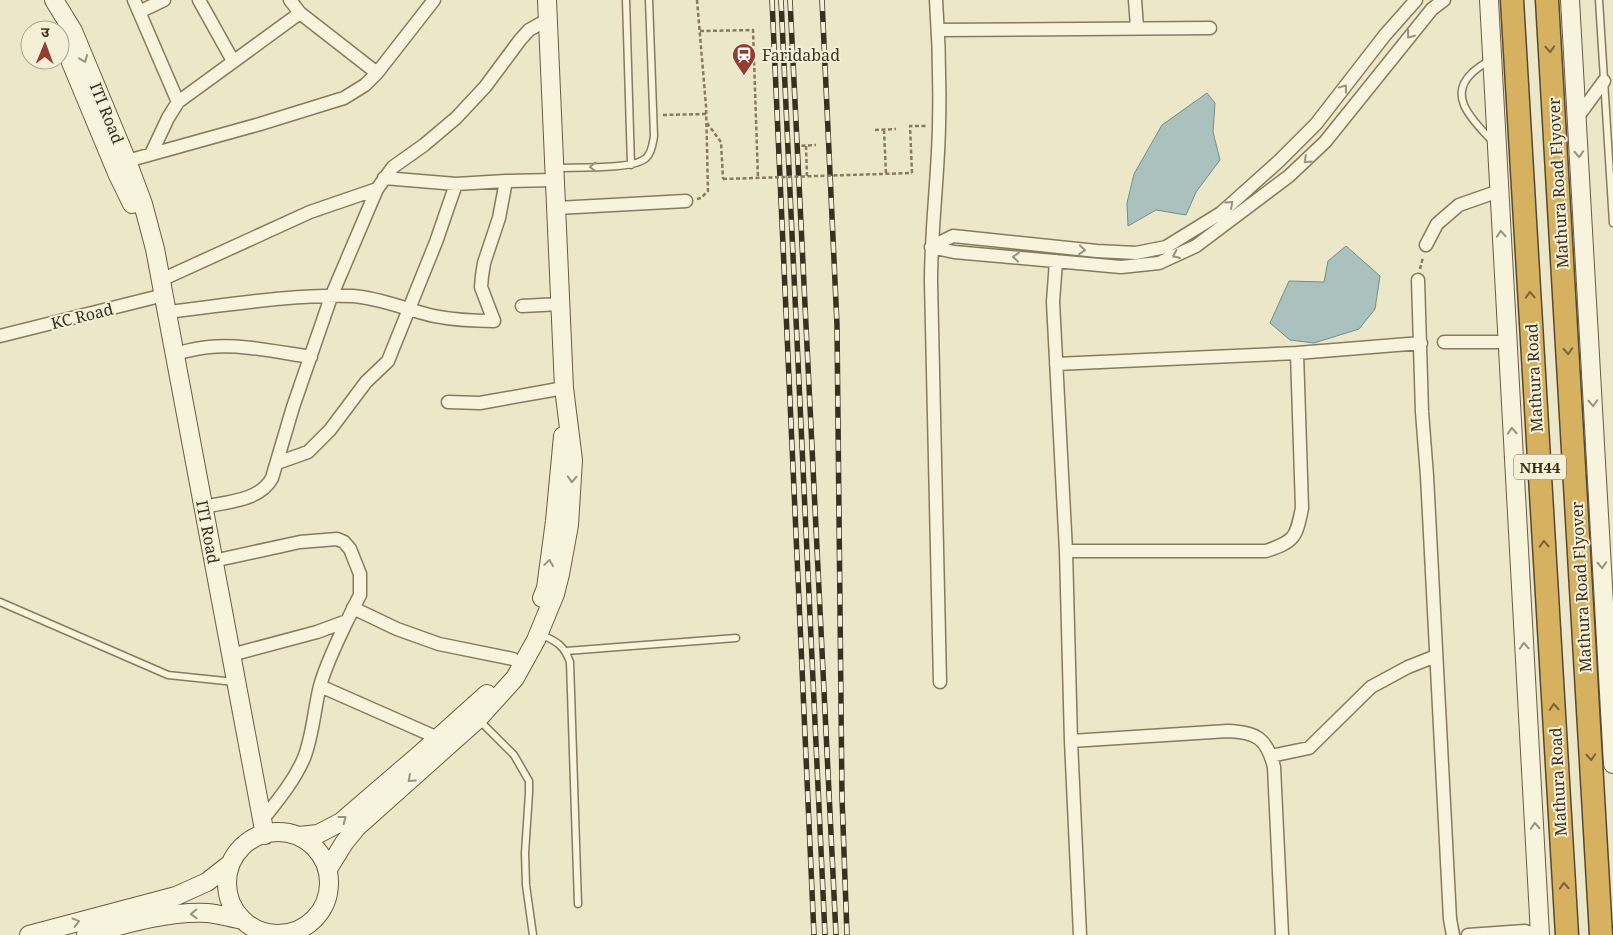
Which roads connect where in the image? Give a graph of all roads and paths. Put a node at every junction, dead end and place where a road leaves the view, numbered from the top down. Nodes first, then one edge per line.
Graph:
1 (52, 0) edge
2 (134, 0) edge
3 (164, 0) edge
4 (199, 0) edge
5 (434, 0) edge
6 (547, 0) edge
7 (626, 0) edge
8 (649, 0) edge
9 (697, 0) edge
10 (936, 0) edge
11 (1136, 0) edge
12 (1416, 0) edge
13 (1444, 0) edge
14 (1512, 0) edge
15 (1548, 0) edge
16 (1570, 0) edge
17 (1599, 0) edge
18 (1487, 2) edge
19 (296, 4) edge
20 (139, 12) junction
21 (55, 20) edge
22 (547, 20) junction
23 (1136, 27) junction
24 (1210, 28) dead end
25 (938, 30) junction
26 (699, 31) junction
27 (1493, 57) junction
28 (70, 60) edge
29 (232, 61) junction
30 (377, 73) junction
31 (1604, 81) junction
32 (178, 102) junction
33 (707, 114) junction
34 (654, 116) junction
35 (1577, 118) junction
36 (707, 123) junction
37 (910, 126) dead end
38 (896, 129) dead end
39 (875, 130) dead end
40 (884, 130) junction
41 (795, 146) dead end
42 (806, 146) junction
43 (816, 146) dead end
44 (1498, 147) junction
45 (151, 154) junction
46 (127, 161) junction
47 (631, 165) junction
48 (555, 174) junction
49 (886, 174) junction
50 (807, 177) junction
51 (384, 178) junction
52 (758, 178) junction
53 (506, 181) junction
54 (456, 184) junction
55 (377, 189) junction
56 (1499, 191) junction
57 (686, 202) joint
58 (557, 208) junction
59 (1613, 223) edge
60 (149, 230) junction
61 (1426, 245) joint
62 (931, 247) junction
63 (1056, 260) junction
64 (1418, 280) joint
65 (162, 287) junction
66 (331, 297) junction
67 (561, 304) junction
68 (522, 306) dead end
69 (408, 308) junction
70 (167, 312) junction
71 (0, 336) edge
72 (1444, 342) dead end
73 (1507, 342) junction
74 (1421, 343) junction
75 (1297, 353) junction
76 (174, 354) junction
77 (311, 357) junction
78 (1056, 364) junction
79 (564, 388) junction
80 (448, 402) dead end
81 (566, 413) junction
82 (277, 463) junction
83 (203, 507) junction
84 (1066, 551) junction
85 (213, 562) junction
86 (0, 602) edge
87 (353, 608) junction
88 (347, 621) junction
89 (539, 633) junction
90 (736, 638) dead end
91 (566, 651) junction
92 (231, 655) junction
93 (1436, 656) junction
94 (513, 659) junction
95 (236, 682) junction
96 (940, 682) dead end
97 (320, 686) junction
98 (478, 719) junction
99 (438, 738) junction
100 (1070, 741) junction
101 (1271, 756) junction
102 (1613, 764) edge
103 (264, 826) junction
104 (299, 836) junction
105 (230, 864) junction
106 (328, 869) junction
107 (578, 904) dead end
108 (242, 920) junction
109 (303, 931) edge
110 (261, 933) edge
111 (29, 935) edge
112 (86, 935) edge
113 (533, 935) edge
114 (1080, 935) edge
115 (1282, 935) edge
116 (1453, 935) edge
117 (1468, 935) edge
118 (1540, 935) edge
119 (1567, 935) edge
120 (1601, 935) edge

1 - 21 street, ITI Road
1 -> 46 street, ITI Road
2 - 20 street
3 - 20 street
4 - 29 street
5 - 30 street
6 - 22 street
7 - 47 lane
8 - 34 lane
9 - 26 path
10 - 25 street
11 - 23 street
62 -> 12 street
13 -> 63 street
119 -> 14 highway, Mathura Road / NH44
15 -> 120 highway, Mathura Road Flyover / NH44
16 - 35 street
17 - 31 lane
18 - 27 street
19 - 29 street
19 - 30 street
20 - 32 street
22 - 48 street
22 - 51 street
23 - 24 street
23 - 25 street
25 - 62 street
26 - 33 path
26 - 52 path
27 - 44 street
27 - 44 lane
28 - 60 street, ITI Road
29 - 32 street
30 - 45 street
31 - 35 street
31 - 59 lane
32 - 45 street
33 - 34 path
33 - 36 path
34 - 47 lane
35 -> 102 street
36 - 52 path, bridge
36 - 57 path
37 - 49 path, bridge
38 - 40 path
39 - 40 path
40 - 49 path
41 - 42 path
42 - 43 path
42 - 50 path
44 - 56 street
45 - 46 street
46 - 60 street, ITI Road
47 -> 48 lane
48 - 53 street
48 - 58 street
49 - 50 path, bridge
50 - 52 path, bridge
51 - 54 street
51 - 55 street
53 - 54 street
53 - 69 street
54 - 69 street
55 - 65 street, KC Road
55 - 66 street
56 - 61 street
73 -> 56 street
57 - 58 street
58 - 67 street
60 - 65 street, ITI Road
61 - 64 path
63 -> 62 street
62 - 96 street
63 - 78 street
64 - 74 street
65 - 70 street, ITI Road
65 - 71 street, KC Road
66 - 69 street
66 - 70 street
66 - 77 street
67 - 68 street
67 - 79 street
69 - 82 street
70 - 76 street, ITI Road
72 - 73 street
118 -> 73 street
74 - 75 street
74 - 93 street
75 - 78 street
75 - 84 street
76 - 77 street
76 - 83 street, ITI Road
77 - 82 street
78 - 84 street
79 - 80 street
79 - 81 street
81 -> 89 street
94 -> 81 street
82 - 83 street
83 - 85 street, ITI Road
84 - 100 street
85 - 87 street
85 - 92 street, ITI Road
86 - 95 lane
87 - 88 street
87 - 94 street
88 - 92 street
88 - 97 street
89 - 91 lane
89 - 98 street
90 - 91 lane
91 - 107 lane
92 - 95 street, ITI Road
93 - 101 street
93 - 116 street
94 - 99 street
95 - 103 street, ITI Road
97 - 99 street
97 - 103 street
98 -> 106 street
98 - 113 lane
104 -> 99 street
100 - 101 street
100 - 114 street
101 - 115 street
103 - 104 street
103 - 105 street
104 - 106 street
105 - 108 street
111 -> 105 street
106 - 109 street
108 - 110 street
108 -> 112 street
109 - 110 street
117 - 118 street

